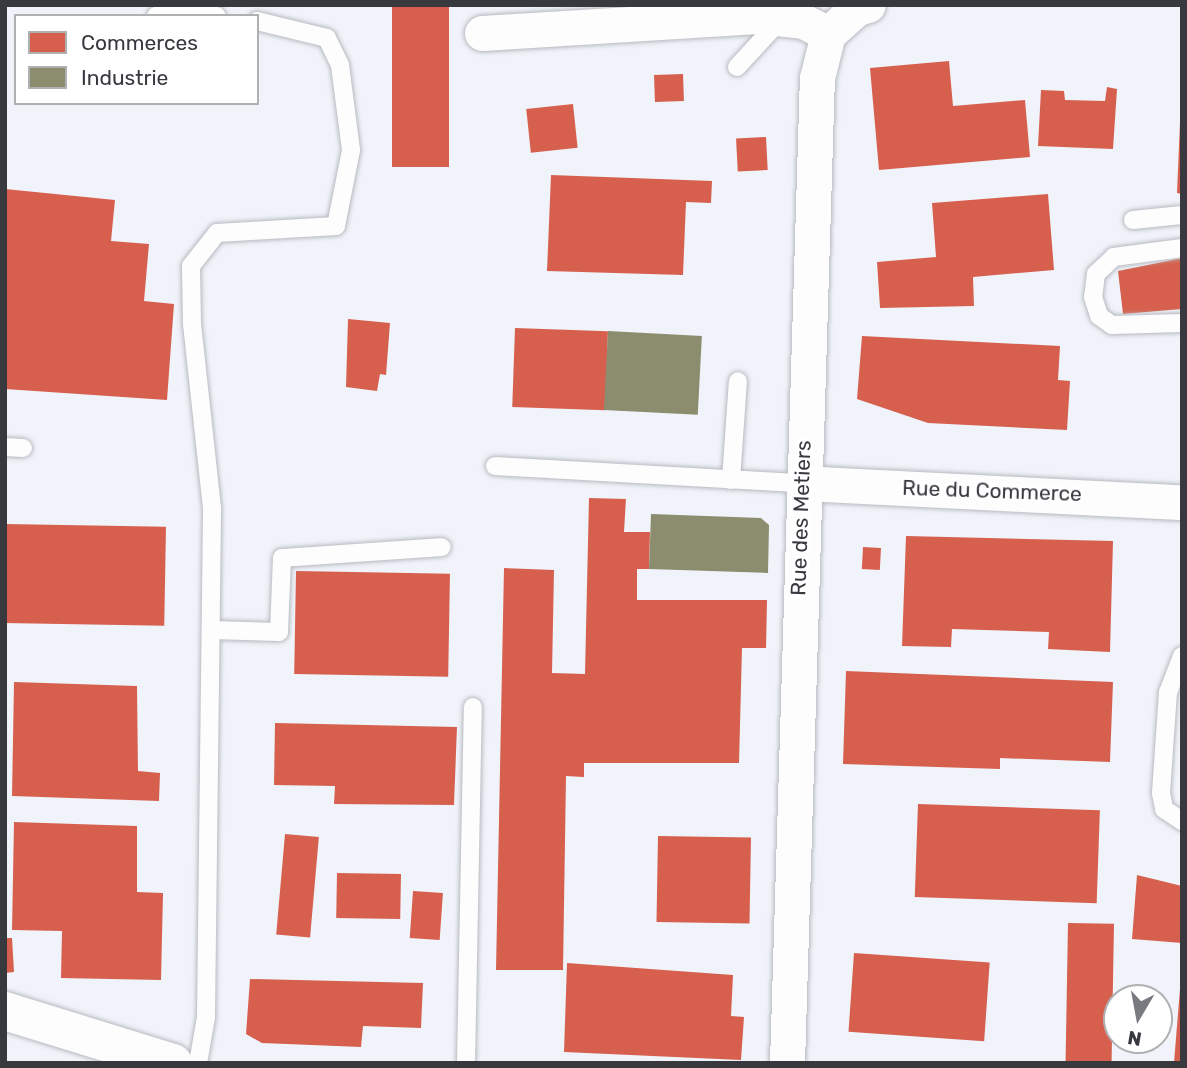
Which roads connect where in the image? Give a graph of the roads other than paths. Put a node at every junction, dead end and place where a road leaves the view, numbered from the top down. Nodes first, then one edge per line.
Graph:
1 (868, 5) edge
2 (178, 8) edge
3 (162, 14) edge
4 (207, 14) edge
5 (782, 18) junction
6 (259, 21) edge
7 (482, 33) dead end
8 (828, 34) junction
9 (737, 66) dead end
10 (1182, 215) edge
11 (1133, 220) dead end
12 (1182, 248) edge
13 (1182, 323) edge
14 (738, 381) dead end
15 (495, 466) dead end
16 (731, 480) junction
17 (802, 484) junction
18 (1182, 502) edge
19 (442, 547) dead end
20 (212, 630) junction
21 (1182, 656) edge
22 (473, 707) dead end
23 (1182, 821) edge
24 (5, 1011) edge
25 (93, 1050) edge
26 (785, 1060) edge
27 (173, 1063) edge
28 (198, 1063) edge
29 (466, 1063) edge

1 - 8 street
2 - 3 lane
2 - 4 lane
5 - 7 street
5 - 8 street
5 - 9 lane
6 - 20 lane
8 - 17 street, Rue des Metiers
10 - 11 lane
12 - 13 lane
14 - 16 lane
15 - 16 lane
16 - 17 lane
17 - 18 street, Rue du Commerce
17 - 26 street, Rue des Metiers
19 - 20 lane
20 - 28 lane
21 - 23 lane
22 - 29 lane
24 - 25 street
25 - 27 street

